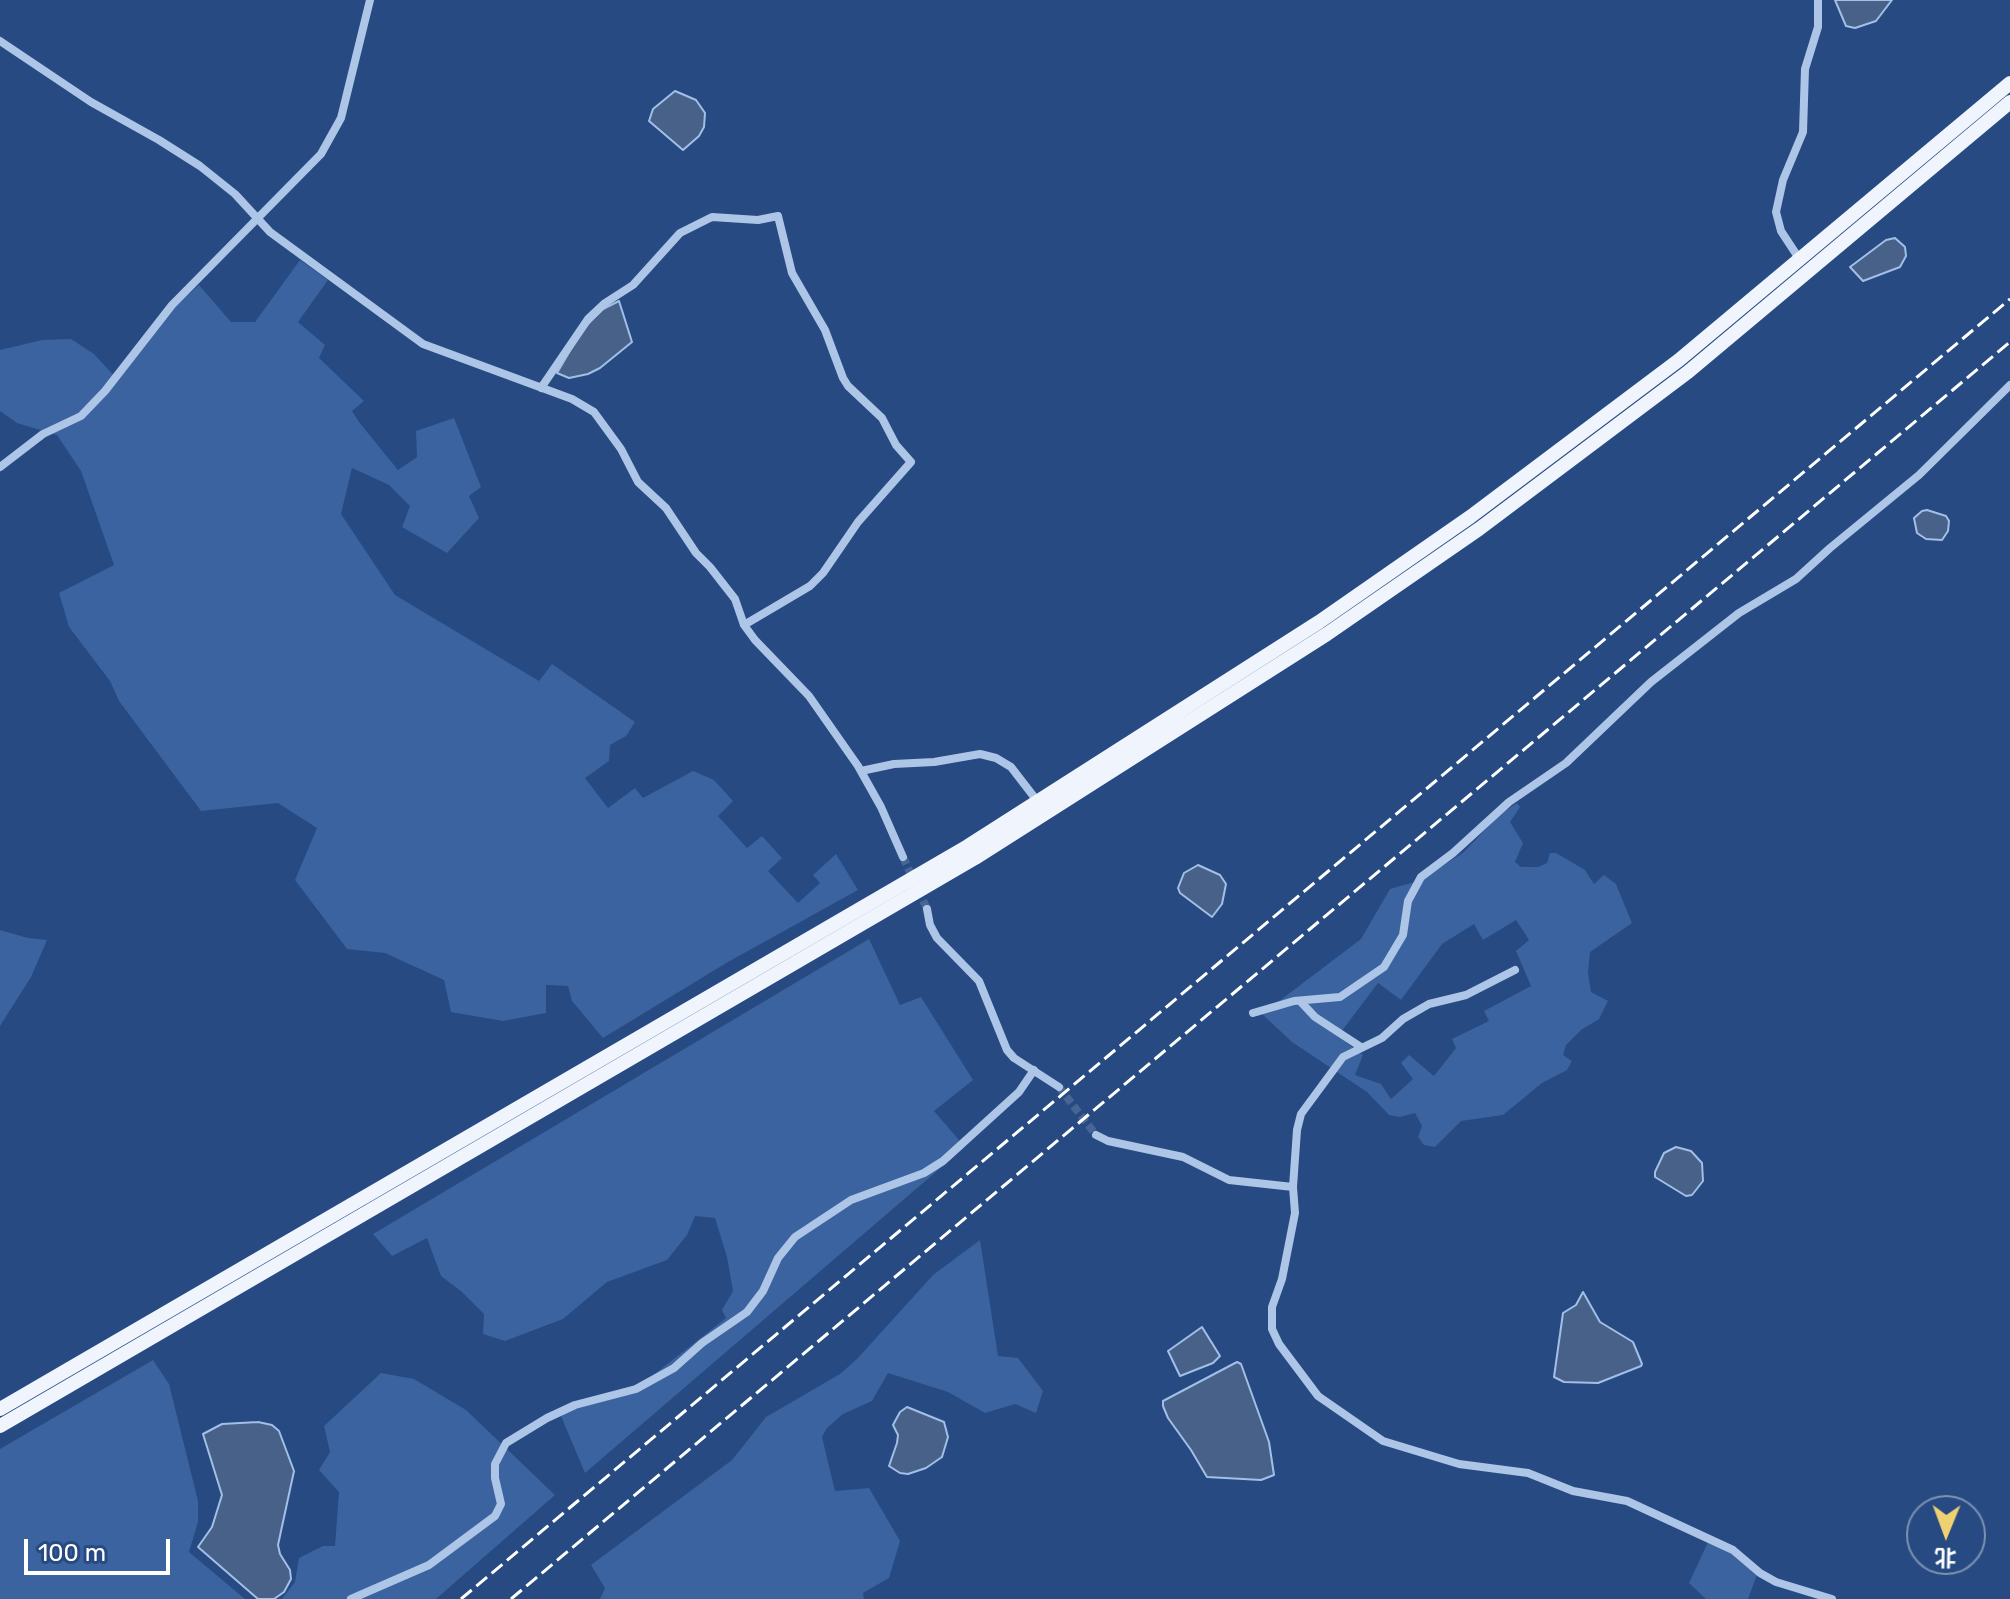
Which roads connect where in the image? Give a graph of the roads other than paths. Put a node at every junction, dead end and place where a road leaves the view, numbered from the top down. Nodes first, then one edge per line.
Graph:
1 (370, 0) edge
2 (1818, 0) edge
3 (0, 41) edge
4 (2010, 83) edge
5 (2010, 102) edge
6 (256, 219) junction
7 (1800, 260) junction
8 (2010, 385) edge
9 (541, 388) junction
10 (0, 467) edge
11 (744, 625) junction
12 (861, 771) junction
13 (1039, 802) junction
14 (903, 857) tunnel mouth
15 (927, 909) tunnel mouth
16 (1515, 970) dead end
17 (1300, 1001) junction
18 (1253, 1013) dead end
19 (1361, 1047) junction
20 (1034, 1070) junction
21 (1059, 1087) tunnel mouth
22 (1096, 1135) tunnel mouth
23 (1293, 1187) junction
24 (0, 1409) edge
25 (0, 1426) edge
26 (351, 1599) edge
27 (1832, 1599) edge

1 - 6 street
2 - 7 street
3 - 6 street
4 - 7 main road
5 - 25 main road
6 - 9 street
6 - 10 street
7 - 13 main road
8 - 17 street
9 - 11 street
9 - 11 street
11 - 12 street
12 - 13 street
12 - 14 street
13 - 24 main road
15 - 20 street
16 - 19 street
17 - 18 street
17 - 19 street
19 - 23 street
20 - 21 street
20 - 26 street
22 - 23 street
23 - 27 street

